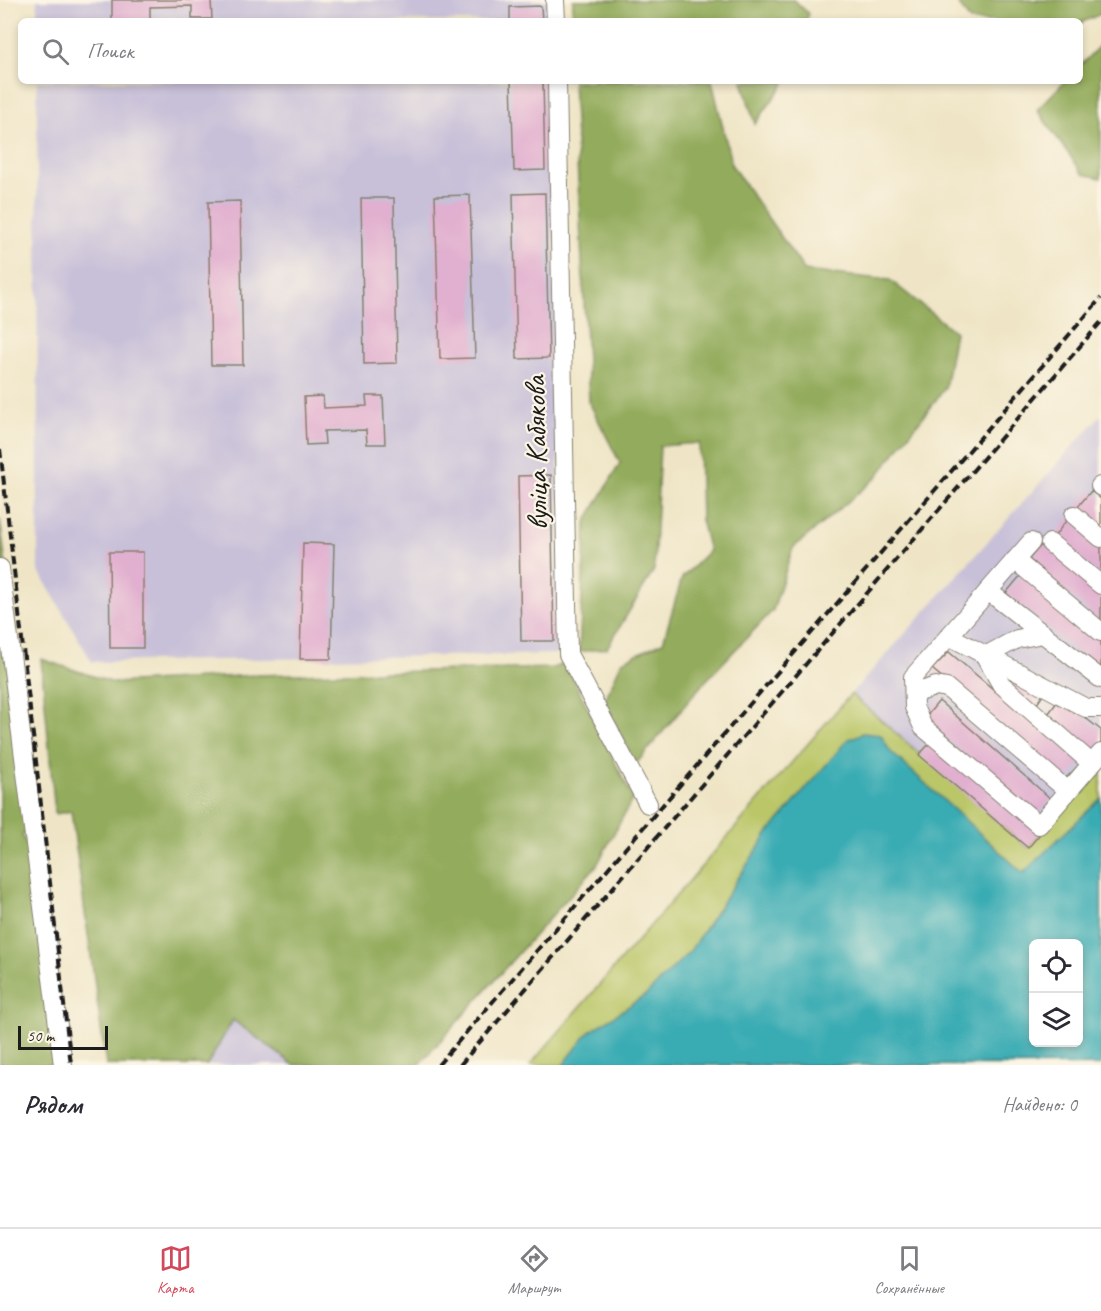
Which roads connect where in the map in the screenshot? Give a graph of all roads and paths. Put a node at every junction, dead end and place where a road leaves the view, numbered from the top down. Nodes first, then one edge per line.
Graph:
1 (555, 0) edge
2 (556, 18) edge
3 (557, 84) edge
4 (1074, 515) dead end
5 (1101, 538) edge
6 (1031, 542) dead end
7 (1050, 543) dead end
8 (1015, 561) junction
9 (0, 568) edge
10 (1101, 585) edge
11 (988, 591) junction
12 (1101, 632) edge
13 (1043, 634) junction
14 (950, 636) junction
15 (985, 656) junction
16 (1101, 679) edge
17 (1054, 693) junction
18 (914, 694) junction
19 (1101, 708) edge
20 (1037, 716) junction
21 (1096, 758) edge
22 (1068, 791) junction
23 (648, 804) dead end
24 (63, 1065) edge

1 - 2 street
3 - 23 street, вуліца Кабякова
4 - 5 street
6 - 8 street
7 - 10 street
8 - 11 street
8 - 12 street
9 - 24 street
11 - 13 street
11 - 14 street
13 - 15 street
13 - 16 street
14 - 15 street
14 - 18 street
15 - 17 street
15 - 20 street
17 - 19 street
17 - 20 street
18 - 22 street
18 - 22 street
20 - 21 street
21 - 22 street

